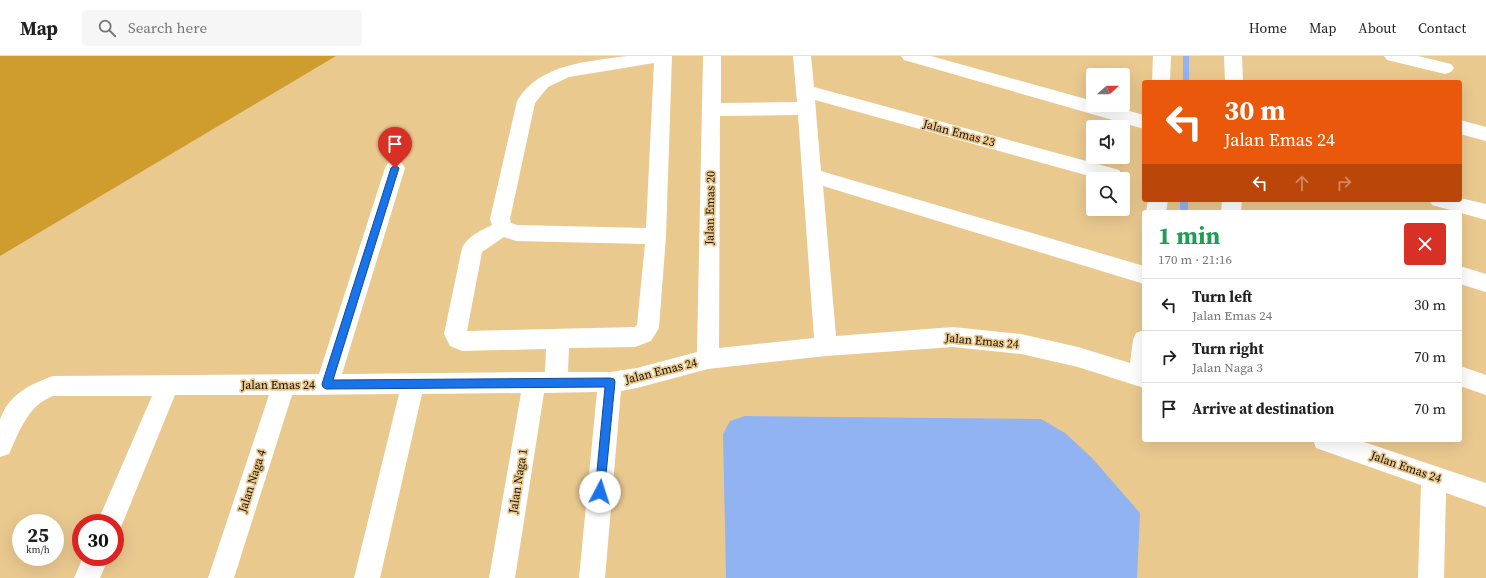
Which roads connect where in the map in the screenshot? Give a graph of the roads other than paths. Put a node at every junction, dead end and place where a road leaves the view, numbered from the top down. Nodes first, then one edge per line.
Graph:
1 (663, 56) edge
2 (712, 56) edge
3 (802, 56) edge
4 (910, 56) edge
5 (1162, 56) edge
6 (1234, 56) edge
7 (1393, 56) edge
8 (1445, 69) edge
9 (1161, 80) edge
10 (1234, 80) edge
11 (806, 100) junction
12 (711, 110) junction
13 (1142, 121) edge
14 (1462, 128) edge
15 (1486, 134) edge
16 (395, 168) dead end
17 (1100, 172) edge
18 (812, 176) junction
19 (1447, 202) edge
20 (1486, 212) edge
21 (503, 228) junction
22 (656, 236) junction
23 (1142, 274) edge
24 (1462, 276) edge
25 (1486, 283) edge
26 (558, 340) junction
27 (826, 346) junction
28 (708, 359) junction
29 (1142, 377) edge
30 (1462, 377) edge
31 (610, 382) junction
32 (545, 383) junction
33 (284, 384) junction
34 (326, 384) junction
35 (413, 384) junction
36 (168, 385) junction
37 (1486, 385) edge
38 (1331, 442) edge
39 (0, 446) edge
40 (1434, 477) junction
41 (1486, 495) edge
42 (114, 514) edge
43 (92, 566) edge
44 (87, 578) edge
45 (221, 578) edge
46 (367, 578) edge
47 (502, 578) edge
48 (592, 578) edge
49 (1431, 578) edge

1 - 21 street
1 - 22 street
2 - 12 street, Jalan Emas 20
3 - 11 street
4 - 13 street
5 - 9 street
6 - 10 street
7 - 8 street
11 - 12 street, Jalan Emas 23
11 - 17 street, Jalan Emas 23
11 - 18 street
12 - 28 street, Jalan Emas 20
14 - 15 street
16 - 34 street
18 - 23 street
18 - 27 street
19 - 20 street
21 - 22 street
21 - 26 street
22 - 26 street
24 - 25 street
26 - 32 street, Jalan Naga 1
27 - 28 street, Jalan Emas 24
27 - 29 street, Jalan Emas 24
28 - 31 street, Jalan Emas 24
30 - 37 street
31 - 32 street, Jalan Emas 24
31 - 48 street
32 - 35 street, Jalan Emas 24
32 - 47 street, Jalan Naga 1
33 - 34 street, Jalan Emas 24
33 - 36 street, Jalan Emas 24
33 - 45 street, Jalan Naga 4
34 - 35 street, Jalan Emas 24
35 - 46 street
36 - 39 street, Jalan Emas 24
36 - 42 street
38 - 40 street, Jalan Emas 24
40 - 41 street, Jalan Emas 24
40 - 49 street
43 - 44 street

